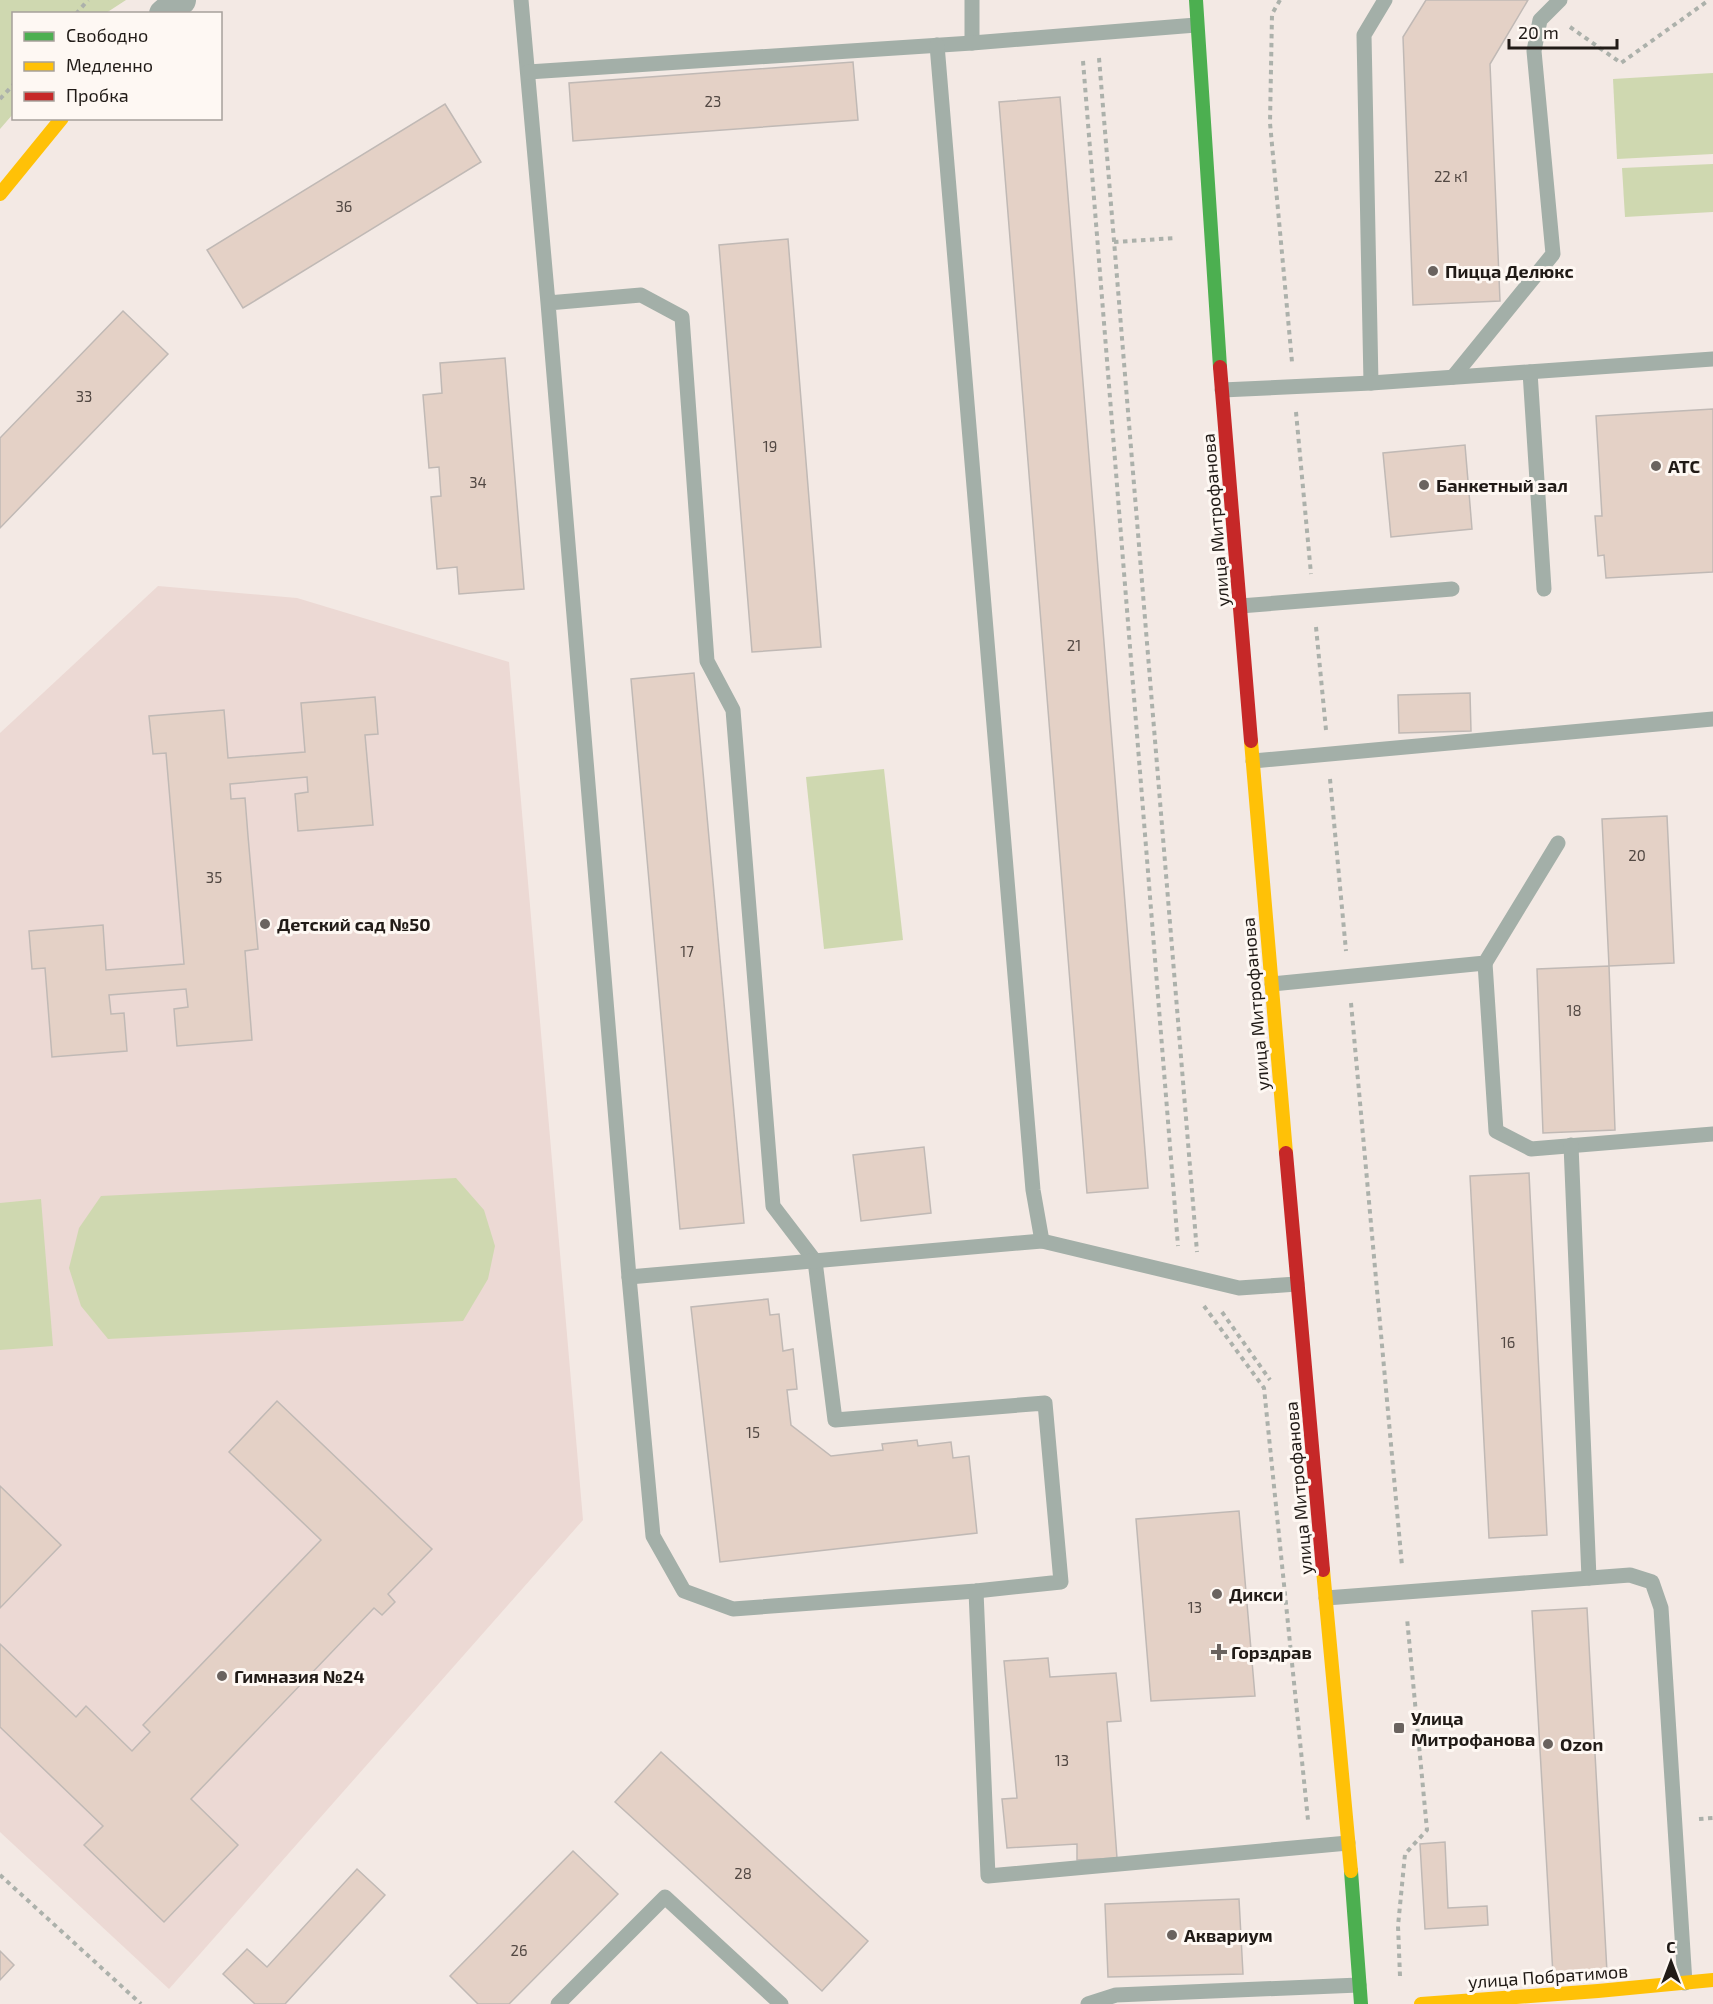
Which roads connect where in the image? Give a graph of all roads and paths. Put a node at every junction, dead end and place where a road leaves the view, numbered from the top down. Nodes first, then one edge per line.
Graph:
1 (88, 0) edge
2 (181, 0) edge
3 (520, 0) edge
4 (972, 0) edge
5 (1196, 0) edge
6 (1385, 0) edge
7 (1560, 0) edge
8 (1709, 0) edge
9 (1548, 11) junction
10 (78, 12) edge
11 (166, 12) edge
12 (1196, 25) junction
13 (1097, 33) junction
14 (1081, 34) junction
15 (972, 43) junction
16 (937, 45) junction
17 (528, 72) junction
18 (12, 86) edge
19 (0, 99) edge
20 (60, 120) edge
21 (0, 194) edge
22 (548, 303) junction
23 (1713, 359) edge
24 (1530, 372) junction
25 (1453, 377) junction
26 (1371, 383) junction
27 (1222, 390) junction
28 (1452, 589) dead end
29 (1544, 589) dead end
30 (1240, 606) junction
31 (1713, 719) edge
32 (1253, 761) junction
33 (1558, 843) dead end
34 (1485, 963) junction
35 (1272, 984) junction
36 (1713, 1134) edge
37 (1571, 1145) junction
38 (1042, 1241) junction
39 (815, 1261) junction
40 (1180, 1274) junction
41 (629, 1277) junction
42 (1199, 1278) junction
43 (1297, 1284) junction
44 (1589, 1578) junction
45 (976, 1591) junction
46 (1326, 1598) junction
47 (1348, 1843) junction
48 (1310, 1846) junction
49 (0, 1875) edge
50 (1398, 1926) dead end
51 (1713, 1980) edge
52 (1401, 1982) dead end
53 (1685, 1983) junction
54 (1359, 1985) junction
55 (1599, 1998) edge
56 (141, 2004) edge
57 (558, 2004) edge
58 (781, 2004) edge
59 (1088, 2004) edge
60 (1361, 2004) edge
61 (1421, 2004) edge

1 - 10 path
2 - 11 street
3 - 17 lane
4 - 15 lane
5 - 12 main road, улица Митрофанова
6 - 26 lane
7 - 9 lane
8 - 9 path
9 - 25 lane
12 - 13 lane
12 - 27 main road, улица Митрофанова
13 - 14 lane
13 - 42 path
14 - 15 lane
14 - 40 path
15 - 16 lane
16 - 17 lane
16 - 38 lane
17 - 22 lane
18 - 19 path
20 - 21 main road
22 - 39 lane
22 - 41 lane
23 - 24 lane
24 - 25 lane
24 - 29 lane
25 - 26 lane
26 - 27 lane
27 - 30 main road, улица Митрофанова
28 - 30 lane
30 - 32 main road, улица Митрофанова
31 - 32 lane
32 - 35 main road, улица Митрофанова
33 - 34 lane
34 - 35 lane
34 - 37 lane
35 - 43 main road, улица Митрофанова
36 - 37 lane
37 - 44 lane
38 - 39 lane
38 - 40 lane
39 - 41 lane
39 - 45 lane
40 - 42 lane
40 - 48 path
41 - 45 lane
42 - 43 lane
43 - 46 main road, улица Митрофанова
44 - 46 lane
44 - 53 lane
45 - 48 lane
46 - 47 main road, улица Митрофанова
47 - 48 lane
47 - 54 main road, улица Митрофанова
49 - 56 path
50 - 52 path
51 - 53 main road, улица Побратимов
53 - 55 main road, улица Побратимов
54 - 59 lane
54 - 60 main road, улица Митрофанова
55 - 61 main road, улица Побратимов
57 - 58 lane

